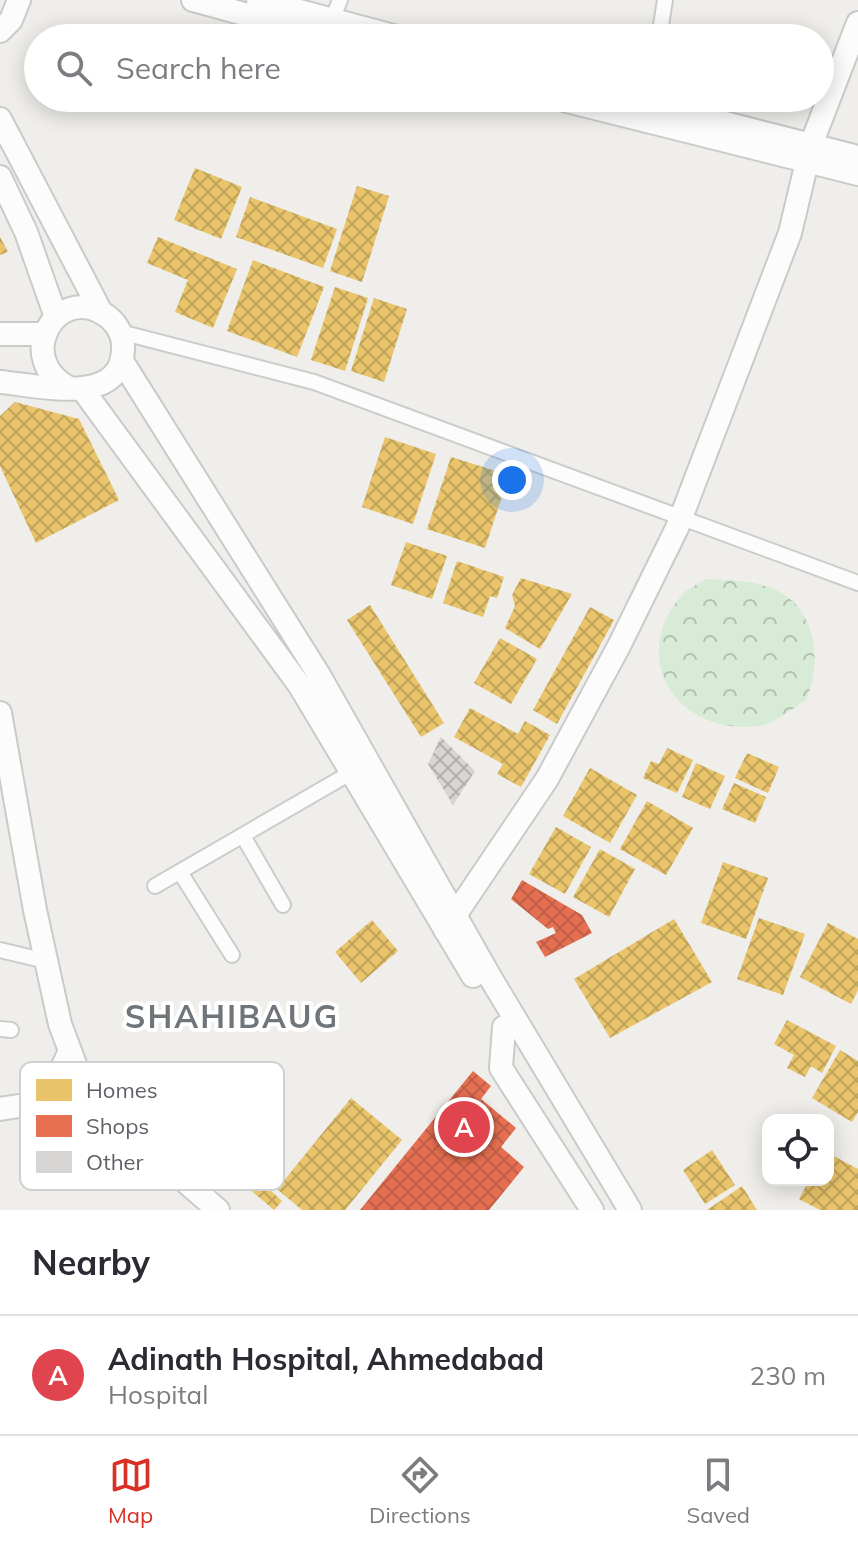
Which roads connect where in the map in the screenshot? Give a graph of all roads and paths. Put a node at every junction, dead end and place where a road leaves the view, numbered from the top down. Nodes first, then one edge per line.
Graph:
1 (193, 0) edge
2 (258, 0) edge
3 (665, 0) edge
4 (19, 1) edge
5 (334, 19) edge
6 (858, 23) edge
7 (661, 24) edge
8 (0, 31) edge
9 (858, 59) edge
10 (834, 94) edge
11 (834, 111) edge
12 (614, 112) edge
13 (681, 112) edge
14 (828, 112) edge
15 (834, 112) edge
16 (0, 119) edge
17 (858, 157) edge
18 (812, 159) junction
19 (858, 174) edge
20 (0, 177) edge
21 (101, 312) junction
22 (50, 326) junction
23 (120, 332) junction
24 (0, 334) edge
25 (122, 361) junction
26 (0, 382) edge
27 (76, 389) junction
28 (681, 518) junction
29 (858, 583) edge
30 (0, 713) edge
31 (352, 772) junction
32 (243, 836) junction
33 (180, 872) junction
34 (155, 886) dead end
35 (283, 905) dead end
36 (450, 922) junction
37 (0, 950) edge
38 (232, 955) dead end
39 (46, 961) junction
40 (504, 1027) junction
41 (70, 1051) junction
42 (65, 1062) edge
43 (74, 1062) edge
44 (20, 1106) edge
45 (0, 1109) edge
46 (195, 1190) edge
47 (218, 1210) edge
48 (592, 1210) edge
49 (613, 1210) edge
50 (630, 1210) edge

1 - 5 main road
2 - 5 main road
3 - 7 street
4 - 8 main road
6 - 10 main road
9 - 11 main road
12 - 18 main road
13 - 18 main road
14 - 18 main road
15 - 18 main road
16 - 21 main road
17 - 18 main road
18 - 19 main road
18 - 28 main road
20 - 22 main road
21 - 22 main road
21 - 23 main road
22 - 24 main road
22 - 27 main road
23 - 25 main road
23 - 28 street
25 - 27 main road
25 - 36 main road
26 - 27 main road
27 - 31 main road
28 - 29 street
28 - 36 main road
30 - 39 main road
31 - 32 street
31 - 36 main road
32 - 33 street
32 - 35 street
33 - 34 street
33 - 38 street
36 - 40 main road
36 - 50 main road
37 - 39 street
39 - 41 main road
40 - 48 main road
40 - 49 main road
41 - 42 main road
41 - 43 main road
44 - 45 main road
46 - 47 main road

